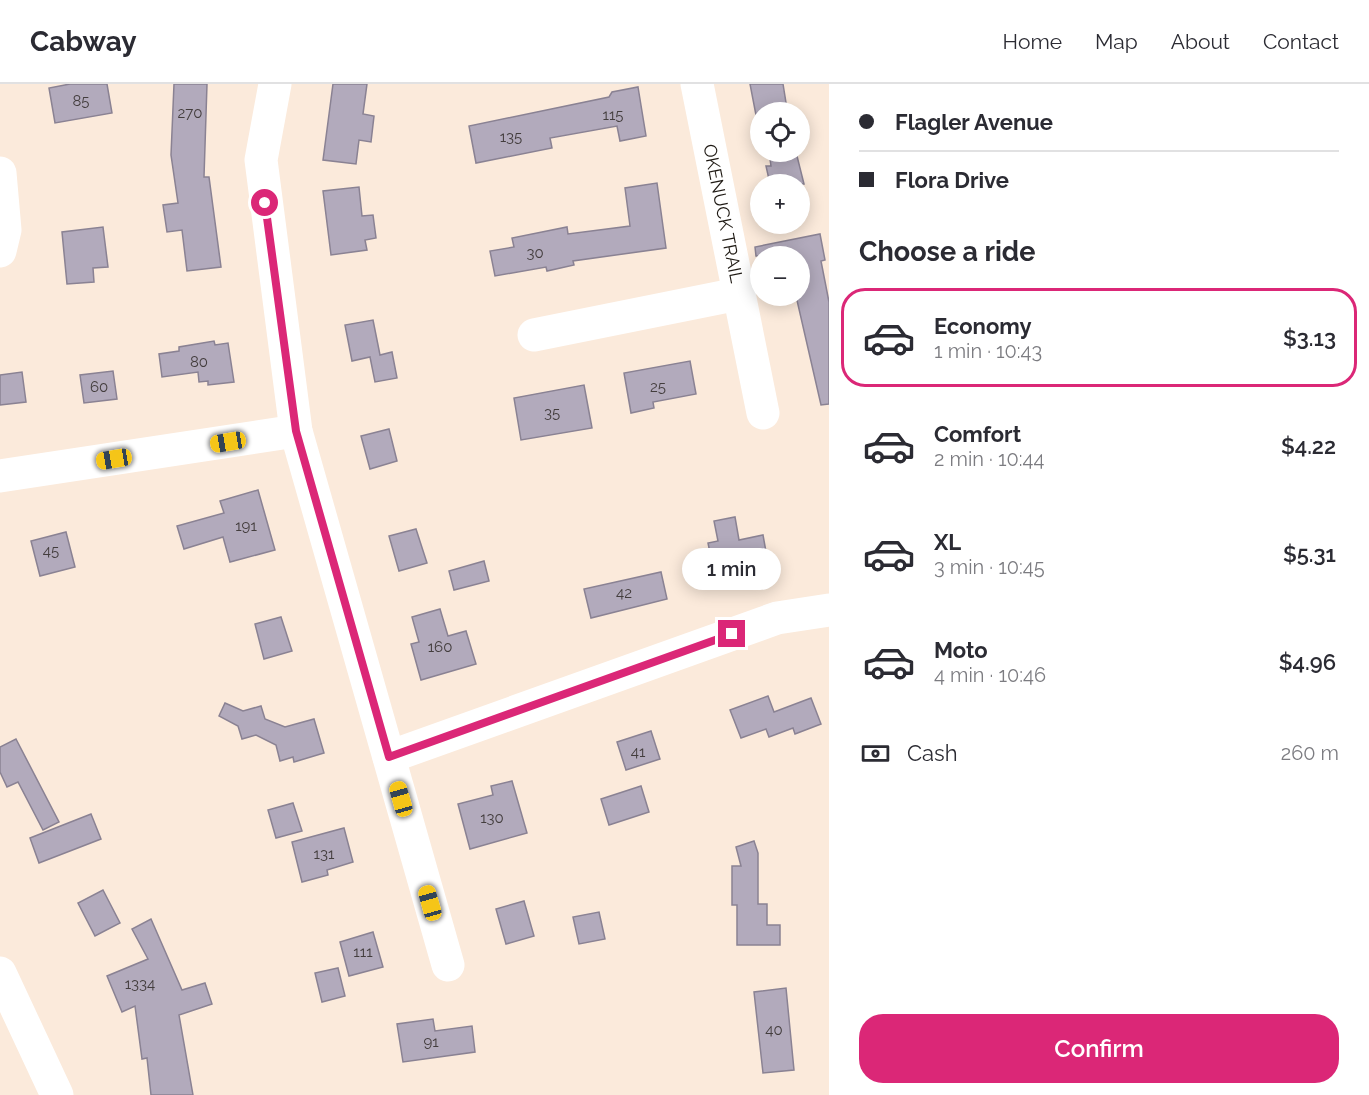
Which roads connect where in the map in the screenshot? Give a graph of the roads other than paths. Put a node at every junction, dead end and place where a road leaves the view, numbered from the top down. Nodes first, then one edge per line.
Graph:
1 (275, 84) edge
2 (697, 84) edge
3 (0, 173) edge
4 (0, 251) edge
5 (738, 294) junction
6 (534, 335) dead end
7 (763, 413) dead end
8 (296, 431) junction
9 (0, 476) edge
10 (829, 610) edge
11 (389, 757) junction
12 (448, 965) dead end
13 (0, 973) edge
14 (57, 1095) edge

1 - 8 street
2 - 5 street, OKENUCK TRAIL
3 - 4 street
5 - 6 street
5 - 7 street, OKENUCK TRAIL
8 - 9 street
8 - 11 street
10 - 11 street
11 - 12 street
13 - 14 street

